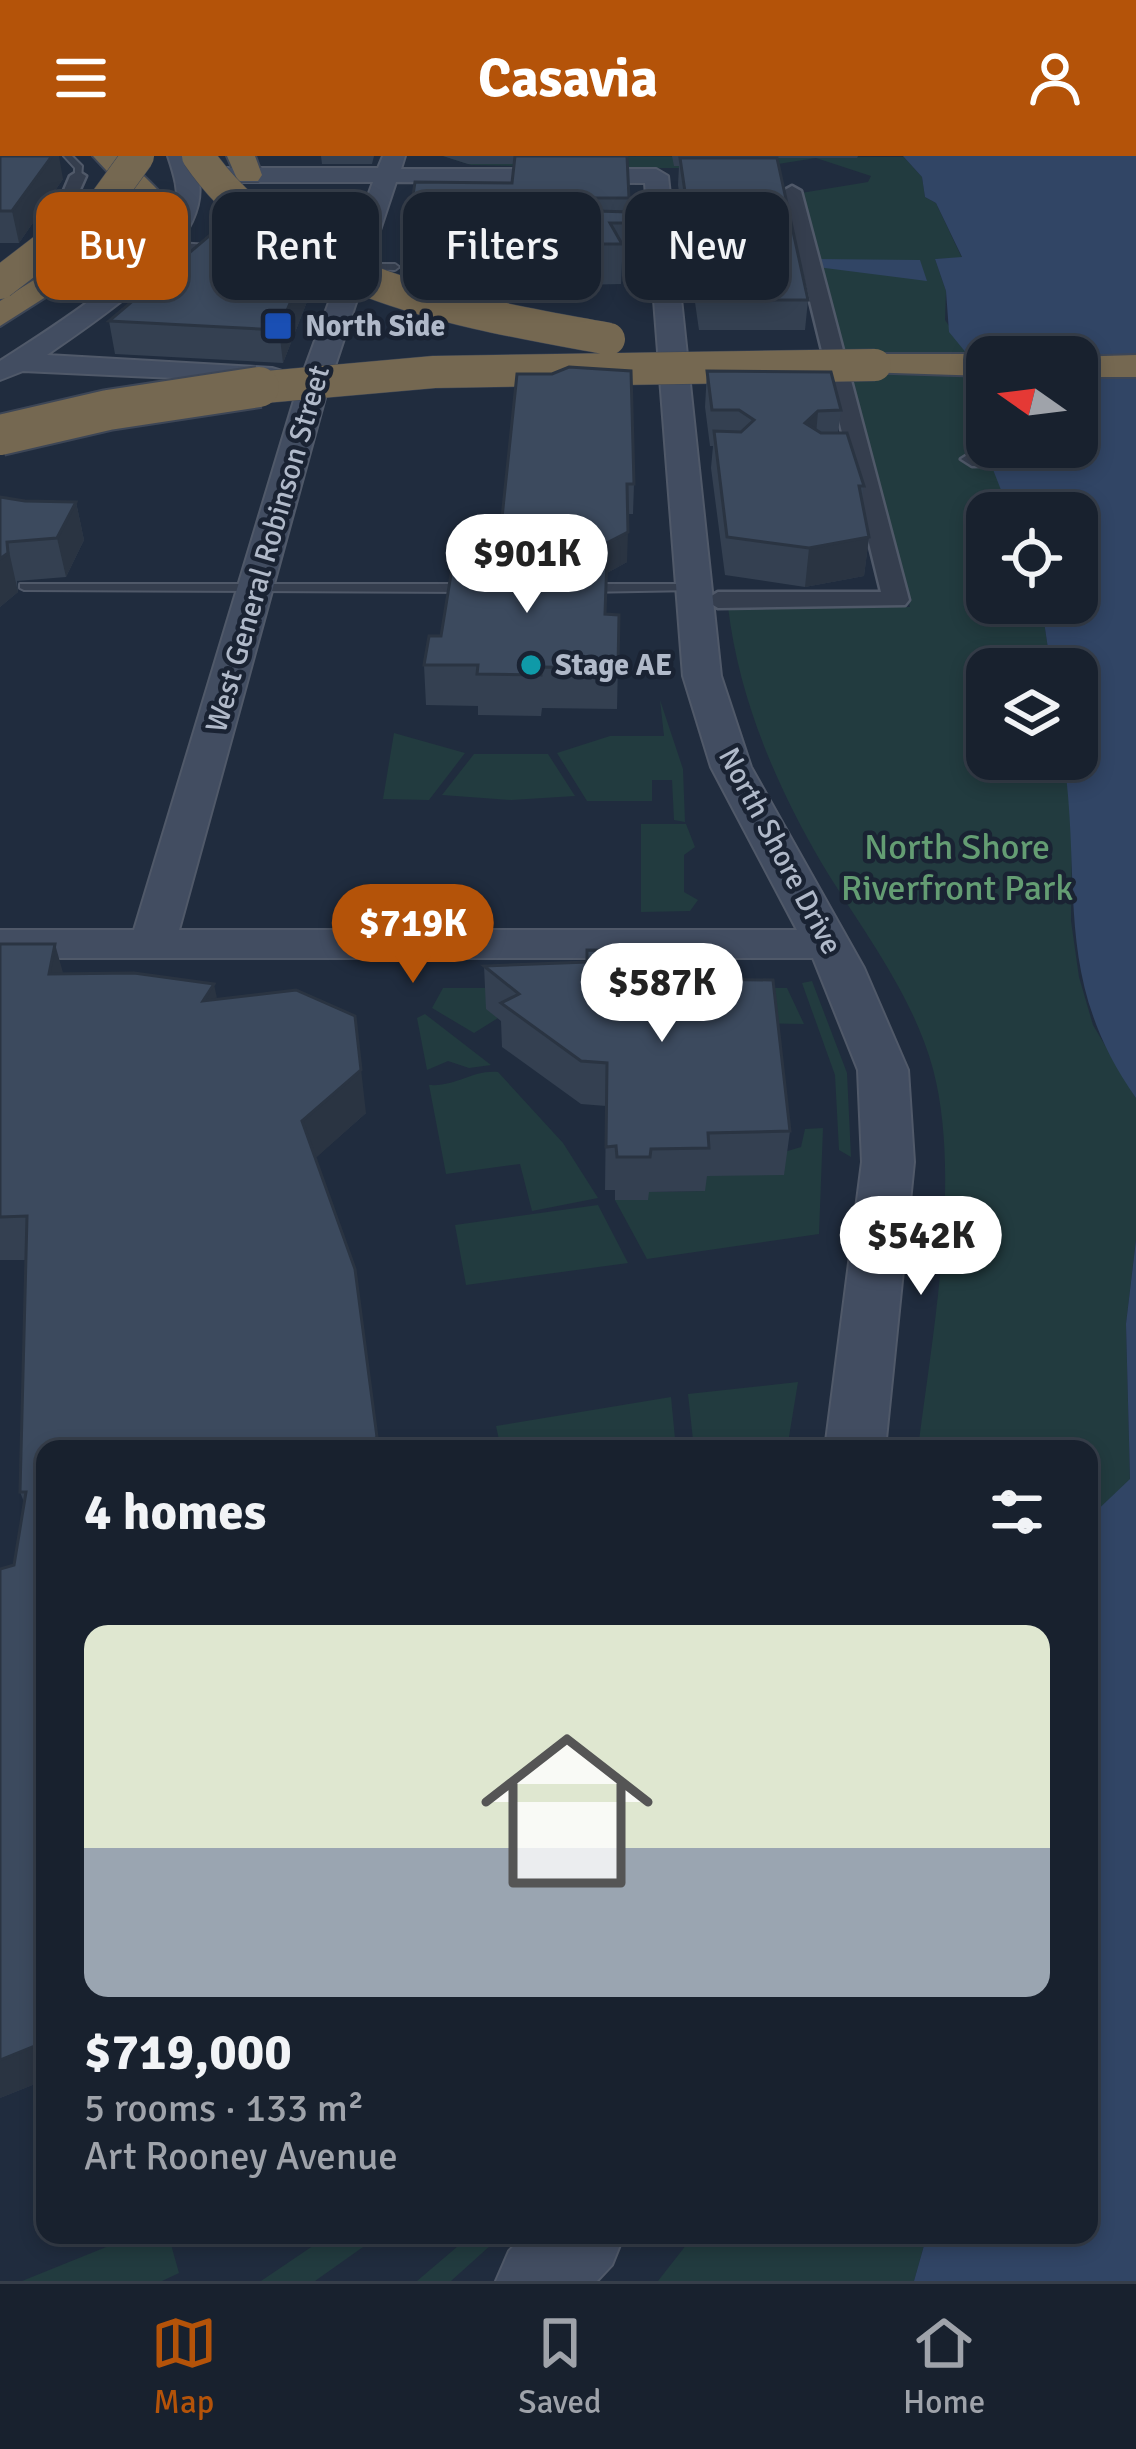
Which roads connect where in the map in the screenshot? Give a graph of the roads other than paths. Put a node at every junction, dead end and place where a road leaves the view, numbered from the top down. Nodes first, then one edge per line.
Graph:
1 (68, 156) edge
2 (107, 156) edge
3 (138, 156) edge
4 (192, 159) edge
5 (245, 165) edge
6 (392, 165) edge
7 (78, 176) joint
8 (806, 176) dead end
9 (71, 192) edge
10 (142, 192) edge
11 (666, 192) edge
12 (379, 201) edge
13 (188, 206) edge
14 (188, 230) edge
15 (188, 247) edge
16 (209, 248) edge
17 (36, 266) edge
18 (379, 267) edge
19 (395, 267) dead end
20 (0, 283) edge
21 (0, 298) edge
22 (93, 300) edge
23 (343, 300) edge
24 (666, 300) edge
25 (0, 316) edge
26 (874, 365) junction
27 (966, 366) edge
28 (1098, 366) edge
29 (1136, 366) edge
30 (579, 367) junction
31 (671, 368) junction
32 (4, 369) edge
33 (317, 376) junction
34 (0, 418) edge
35 (0, 441) edge
36 (24, 586) dead end
37 (256, 588) junction
38 (488, 588) edge
39 (572, 588) edge
40 (705, 594) junction
41 (0, 944) edge
42 (826, 944) junction
43 (152, 945) junction
44 (856, 1440) edge
45 (574, 2244) edge
46 (539, 2281) edge

1 - 7 lane
2 - 10 highway
3 - 20 highway, bridge
4 - 5 main road
4 - 13 main road
4 - 25 highway
4 - 26 highway, bridge
5 - 6 main road
5 - 14 main road
6 - 11 main road, North Shore Drive
6 - 12 main road, West General Robinson Street
7 - 9 street
8 - 40 street
15 - 16 lane
17 - 21 lane
18 - 19 lane
22 - 32 main road
23 - 33 main road, West General Robinson Street
24 - 31 main road, North Shore Drive
26 - 27 highway
26 - 30 highway, bridge
26 - 35 highway, bridge
28 - 29 highway
30 - 34 highway, bridge
30 - 35 highway, bridge
31 - 33 main road
31 - 40 main road, North Shore Drive
32 - 33 main road
33 - 37 main road, West General Robinson Street
36 - 37 lane
37 - 38 lane
37 - 43 main road, West General Robinson Street
39 - 40 lane
40 - 42 main road, North Shore Drive
41 - 43 main road
42 - 43 main road
42 - 44 main road, North Shore Drive
45 - 46 main road

